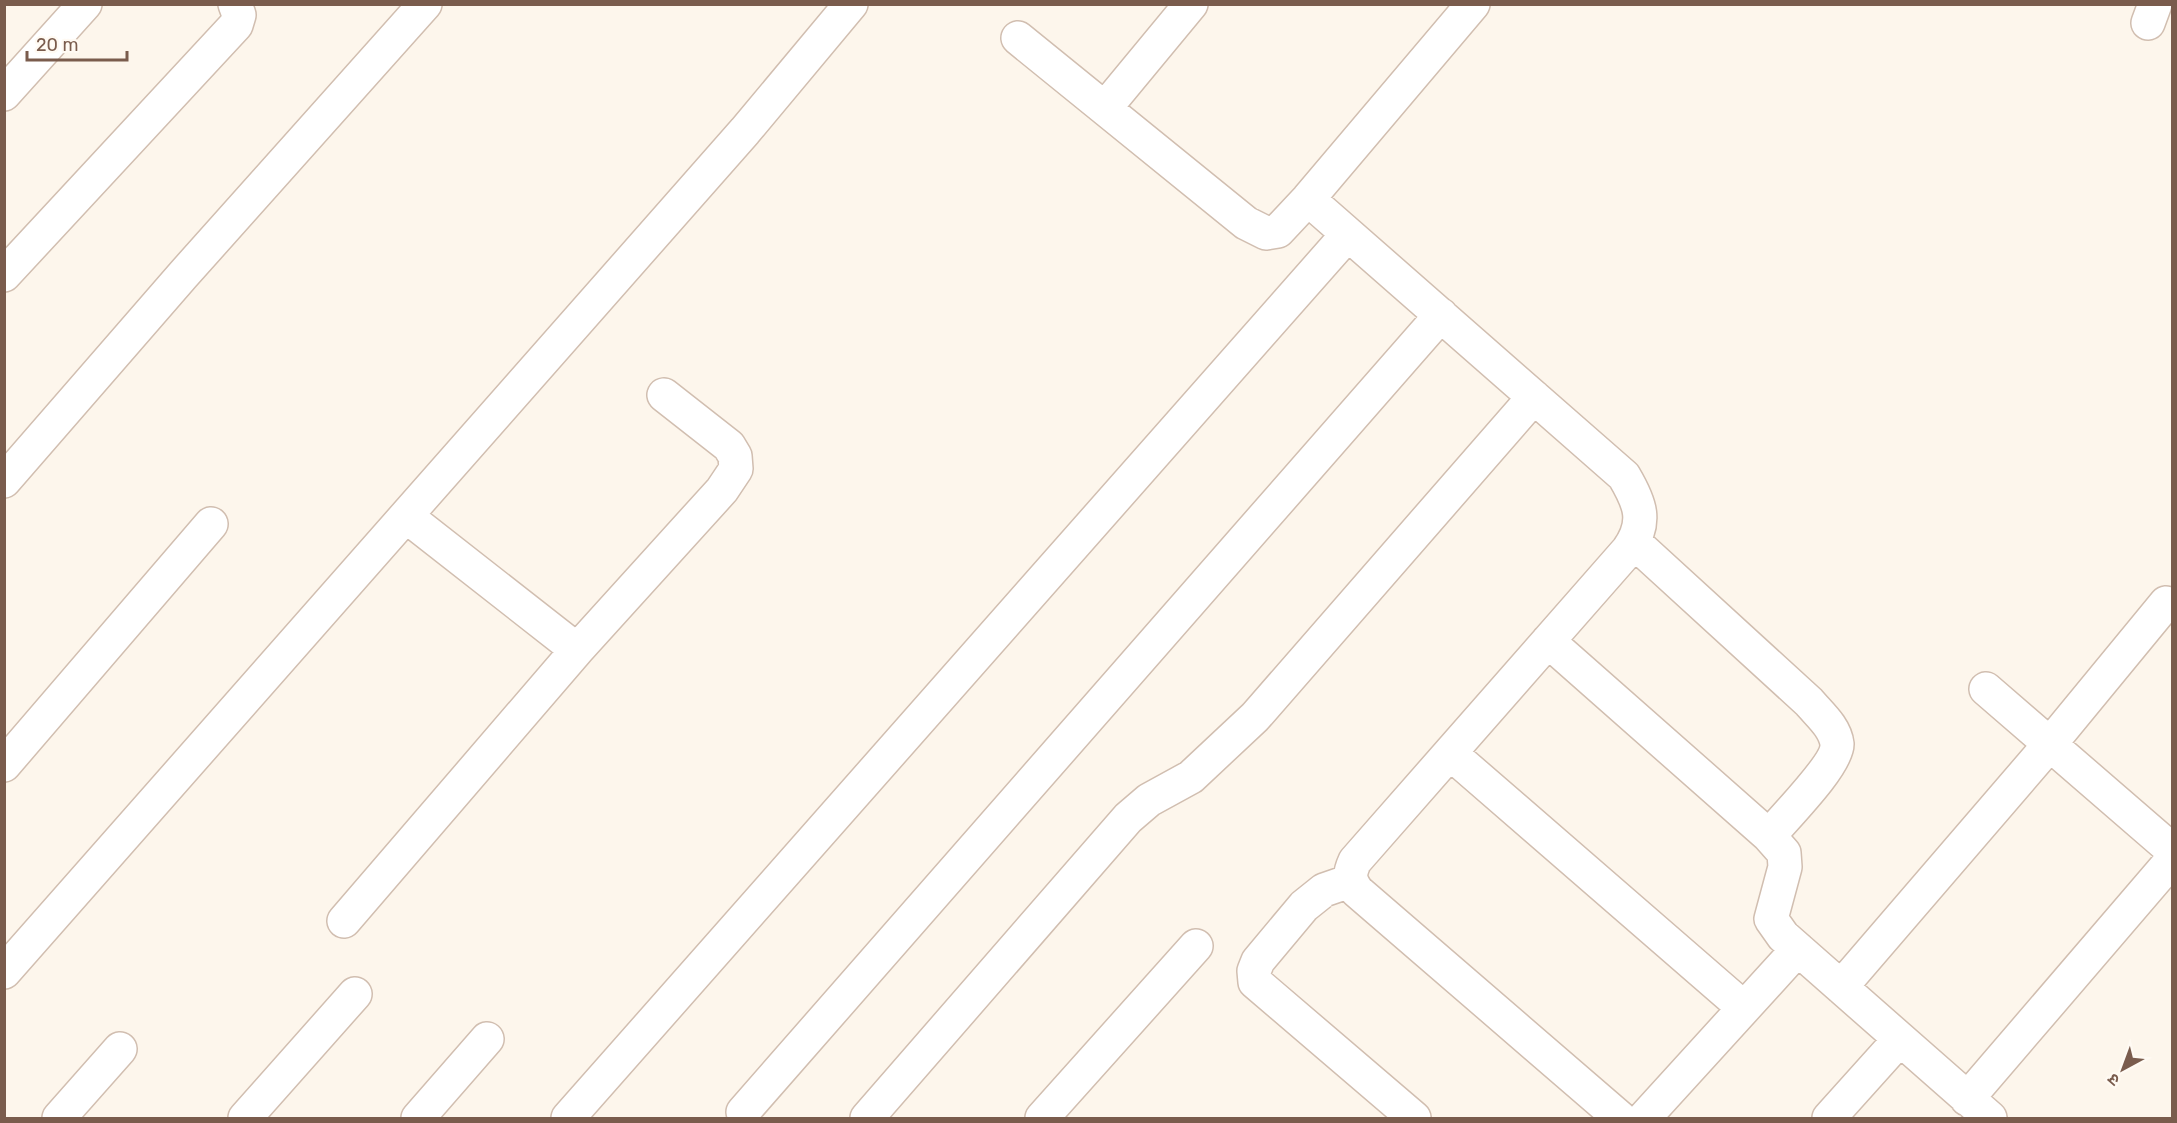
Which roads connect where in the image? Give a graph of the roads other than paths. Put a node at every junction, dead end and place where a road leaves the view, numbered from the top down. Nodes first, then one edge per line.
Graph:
1 (85, 4) edge
2 (235, 4) edge
3 (425, 4) edge
4 (851, 4) edge
5 (1191, 4) edge
6 (1473, 4) edge
7 (1018, 38) dead end
8 (4, 94) edge
9 (1105, 108) junction
10 (1308, 199) junction
11 (1348, 234) junction
12 (4, 275) edge
13 (1441, 315) junction
14 (664, 395) dead end
15 (1534, 397) junction
16 (4, 481) edge
17 (406, 516) junction
18 (211, 524) dead end
19 (1634, 542) junction
20 (2166, 603) dead end
21 (1548, 641) junction
22 (577, 650) junction
23 (1986, 689) dead end
24 (2050, 744) junction
25 (1450, 753) junction
26 (4, 765) edge
27 (1769, 836) junction
28 (2172, 850) edge
29 (2172, 860) edge
30 (1350, 880) junction
31 (344, 921) dead end
32 (1196, 946) dead end
33 (1798, 949) junction
34 (4, 972) edge
35 (1841, 987) junction
36 (355, 994) dead end
37 (1744, 1008) junction
38 (1900, 1039) junction
39 (487, 1040) dead end
40 (120, 1049) dead end
41 (743, 1112) dead end
42 (1981, 1113) edge
43 (59, 1119) edge
44 (245, 1119) edge
45 (418, 1119) edge
46 (568, 1119) edge
47 (867, 1119) edge
48 (1042, 1119) edge
49 (1414, 1119) edge
50 (1620, 1119) edge
51 (1644, 1119) edge
52 (1829, 1119) edge

1 - 8 street
2 - 12 street
3 - 16 street
4 - 17 street
5 - 9 street
6 - 10 street
7 - 9 street
9 - 10 street
10 - 11 street
11 - 13 street
11 - 46 street
13 - 15 street
13 - 41 street
14 - 22 street
15 - 19 street
15 - 47 street
17 - 22 street
17 - 34 street
18 - 26 street
19 - 21 street
19 - 27 street
20 - 24 street
21 - 25 street
21 - 27 street
22 - 31 street
23 - 24 street
24 - 28 street
24 - 35 street
25 - 30 street
25 - 37 street
27 - 33 street
29 - 42 street
30 - 49 street
30 - 50 street
32 - 48 street
33 - 35 street
33 - 37 street
35 - 38 street
36 - 44 street
37 - 51 street
38 - 42 street
38 - 52 street
39 - 45 street
40 - 43 street

